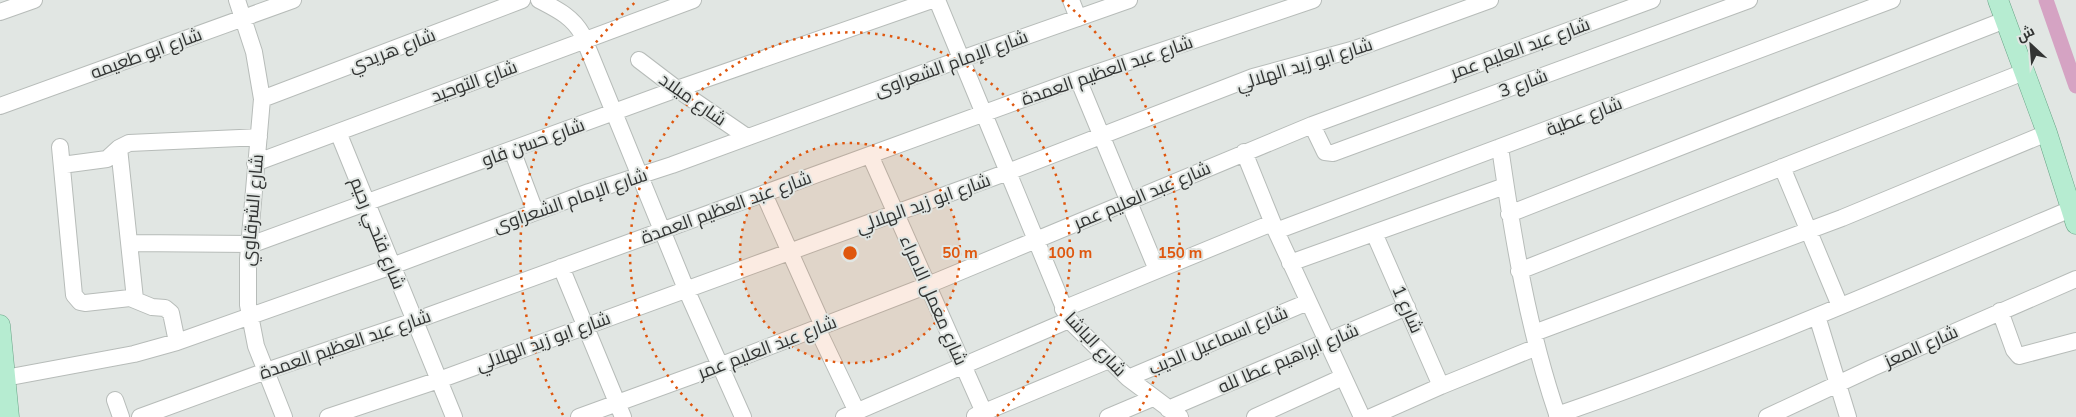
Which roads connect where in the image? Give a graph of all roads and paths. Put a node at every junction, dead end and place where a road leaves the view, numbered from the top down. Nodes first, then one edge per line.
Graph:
1 (34, 0) edge
2 (237, 0) edge
3 (293, 0) edge
4 (522, 0) edge
5 (539, 0) edge
6 (693, 0) edge
7 (932, 0) edge
8 (938, 0) edge
9 (1071, 0) edge
10 (1129, 0) edge
11 (1313, 0) edge
12 (1490, 0) edge
13 (1652, 0) edge
14 (1749, 0) edge
15 (1892, 0) edge
16 (1998, 0) edge
17 (0, 12) edge
18 (244, 17) junction
19 (1078, 18) junction
20 (2005, 20) junction
21 (584, 40) junction
22 (961, 59) junction
23 (639, 60) dead end
24 (2024, 72) junction
25 (1078, 79) junction
26 (678, 89) junction
27 (262, 99) junction
28 (0, 106) edge
29 (614, 112) junction
30 (984, 114) junction
31 (1312, 125) junction
32 (338, 132) junction
33 (2047, 133) junction
34 (259, 137) junction
35 (747, 137) junction
36 (1102, 137) junction
37 (60, 147) dead end
38 (1500, 147) junction
39 (119, 148) junction
40 (512, 150) junction
41 (1244, 152) junction
42 (870, 155) junction
43 (255, 163) junction
44 (62, 165) junction
45 (1782, 167) junction
46 (1008, 172) junction
47 (640, 175) junction
48 (1505, 186) junction
49 (764, 194) junction
50 (1128, 201) junction
51 (366, 204) junction
52 (535, 211) junction
53 (896, 213) junction
54 (1509, 214) junction
55 (2074, 217) edge
56 (1274, 227) junction
57 (662, 230) junction
58 (1809, 230) junction
59 (1374, 233) junction
60 (1035, 240) junction
61 (129, 243) junction
62 (249, 244) junction
63 (790, 251) junction
64 (1290, 263) junction
65 (392, 266) junction
66 (561, 267) junction
67 (1158, 270) junction
68 (1519, 271) junction
69 (2076, 279) edge
70 (928, 286) junction
71 (686, 289) junction
72 (135, 299) junction
73 (1308, 302) junction
74 (1840, 306) junction
75 (1407, 307) junction
76 (2000, 312) junction
77 (1066, 314) junction
78 (250, 315) junction
79 (1817, 316) junction
80 (414, 321) junction
81 (0, 325) edge
82 (585, 326) junction
83 (820, 327) junction
84 (1535, 340) junction
85 (2076, 340) edge
86 (1326, 341) junction
87 (177, 342) junction
88 (1109, 360) junction
89 (720, 366) junction
90 (964, 366) junction
91 (266, 371) junction
92 (1343, 377) junction
93 (6, 378) junction
94 (1128, 378) junction
95 (439, 380) junction
96 (1838, 384) junction
97 (1441, 386) junction
98 (1153, 398) junction
99 (114, 400) dead end
100 (620, 410) edge
101 (1174, 413) edge
102 (851, 414) edge
103 (981, 416) edge
104 (1558, 416) edge
105 (9, 417) edge
106 (121, 417) edge
107 (140, 417) edge
108 (284, 417) edge
109 (328, 417) edge
110 (454, 417) edge
111 (579, 417) edge
112 (743, 417) edge
113 (1108, 417) edge
114 (1255, 417) edge
115 (1362, 417) edge
116 (1371, 417) edge
117 (1767, 417) edge
118 (1848, 417) edge

1 - 17 street
2 - 18 street, شارع الشرقاوي
3 - 18 street, شارع ابو طعيمه
4 - 27 street, شارع هريدي
5 - 21 street
6 - 21 street, شارع التوحيد
7 - 26 street, شارع حسن فاو
8 - 22 street, شارع الباشا
9 - 19 street
10 - 19 street, شارع الإمام الشعراوى
11 - 25 street, شارع عبد العظيم العمدة
12 - 36 street, شارع ابو زيد الهلالي
13 - 31 street, شارع عبد العليم عمر
14 - 31 street, شارع 3
15 - 38 street, شارع عطية
16 - 20 main road
18 - 27 street, شارع الشرقاوي
18 - 28 street, شارع ابو طعيمه
19 - 22 street, شارع الإمام الشعراوى
20 - 24 main road
20 - 54 street
21 - 29 street
21 - 32 street, شارع التوحيد
22 - 30 street, شارع الباشا
22 - 35 street, شارع الإمام الشعراوى
23 - 26 street, شارع ميلاد
24 - 33 main road
24 - 45 street
25 - 30 street, شارع عبد العظيم العمدة
25 - 36 street
26 - 29 street, شارع حسن فاو
26 - 35 street, شارع ميلاد
27 - 34 street, شارع الشرقاوي
29 - 40 street, شارع حسن فاو
29 - 47 street
30 - 42 street, شارع عبد العظيم العمدة
30 - 46 street, شارع الباشا
31 - 41 street, شارع عبد العليم عمر
32 - 43 street, شارع التوحيد
32 - 51 street, شارع فتحي رحيم
33 - 55 main road
33 - 58 street
34 - 39 street
34 - 43 street, شارع الشرقاوي
35 - 47 street, شارع الإمام الشعراوى
36 - 46 street, شارع ابو زيد الهلالي
36 - 50 street
37 - 44 street
38 - 48 street
38 - 56 street, شارع عطية
39 - 44 street
39 - 61 street
40 - 51 street, شارع حسن فاو
40 - 52 street
41 - 50 street, شارع عبد العليم عمر
41 - 56 street
42 - 49 street, شارع عبد العظيم العمدة
42 - 53 street, شارع معمل الامراء
43 - 62 street, شارع الشرقاوي
44 - 72 street
45 - 58 street
45 - 68 street
46 - 53 street, شارع ابو زيد الهلالي
46 - 60 street, شارع الباشا
47 - 52 street, شارع الإمام الشعراوى
47 - 57 street
48 - 54 street
48 - 59 street
49 - 57 street, شارع عبد العظيم العمدة
49 - 63 street
50 - 60 street, شارع عبد العليم عمر
50 - 67 street
51 - 62 street, شارع حسن فاو
51 - 65 street, شارع فتحي رحيم
52 - 65 street, شارع الإمام الشعراوى
53 - 63 street, شارع ابو زيد الهلالي
53 - 70 street, شارع معمل الامراء
54 - 68 street
55 - 74 street
56 - 64 street
56 - 67 street, شارع عطية
57 - 66 street, شارع عبد العظيم العمدة
57 - 71 street
58 - 74 street
58 - 84 street
59 - 64 street
59 - 75 street, شارع 1
60 - 70 street, شارع عبد العليم عمر
60 - 77 street, شارع الباشا
61 - 62 street, شارع حسن فاو
61 - 72 street
62 - 78 street, شارع الشرقاوي
63 - 71 street, شارع ابو زيد الهلالي
63 - 83 street
64 - 73 street
65 - 78 street, شارع الإمام الشعراوى
65 - 80 street, شارع فتحي رحيم
66 - 80 street, شارع عبد العظيم العمدة
66 - 82 street
67 - 77 street, شارع عطية
68 - 84 street
69 - 76 street, شارع المعز
70 - 83 street, شارع عبد العليم عمر
70 - 90 street, شارع معمل الامراء
71 - 82 street, شارع ابو زيد الهلالي
71 - 89 street
72 - 87 street
73 - 86 street
73 - 94 street, شارع اسماعيل الديب
74 - 79 street
75 - 86 street, شارع ابراهيم عطا لله
75 - 97 street, شارع 1
76 - 85 street
76 - 96 street, شارع المعز
77 - 88 street, شارع الباشا
77 - 90 street, شارع عطية
78 - 87 street, شارع الإمام الشعراوى
78 - 91 street, شارع الشرقاوي
79 - 96 street
79 - 104 street
80 - 91 street, شارع عبد العظيم العمدة
80 - 95 street, شارع فتحي رحيم
81 - 93 main road
82 - 95 street, شارع ابو زيد الهلالي
82 - 100 street
83 - 89 street, شارع عبد العليم عمر
83 - 102 street
84 - 97 street
84 - 104 street
86 - 92 street
86 - 101 street, شارع ابراهيم عطا لله
87 - 93 street, شارع الإمام الشعراوى
88 - 94 street, شارع الباشا
88 - 103 street
89 - 100 street, شارع عبد العليم عمر
89 - 112 street
90 - 102 street, شارع عطية
90 - 103 street, شارع معمل الامراء
91 - 107 street, شارع عبد العظيم العمدة
91 - 108 street, شارع الشرقاوي
92 - 114 street
92 - 115 street
93 - 105 main road
94 - 98 street, شارع الباشا
95 - 109 street, شارع ابو زيد الهلالي
95 - 110 street, شارع فتحي رحيم
96 - 117 street, شارع المعز
96 - 118 street
97 - 116 street
98 - 101 street, شارع الباشا
98 - 113 street
99 - 106 street
100 - 111 street, شارع عبد العليم عمر

